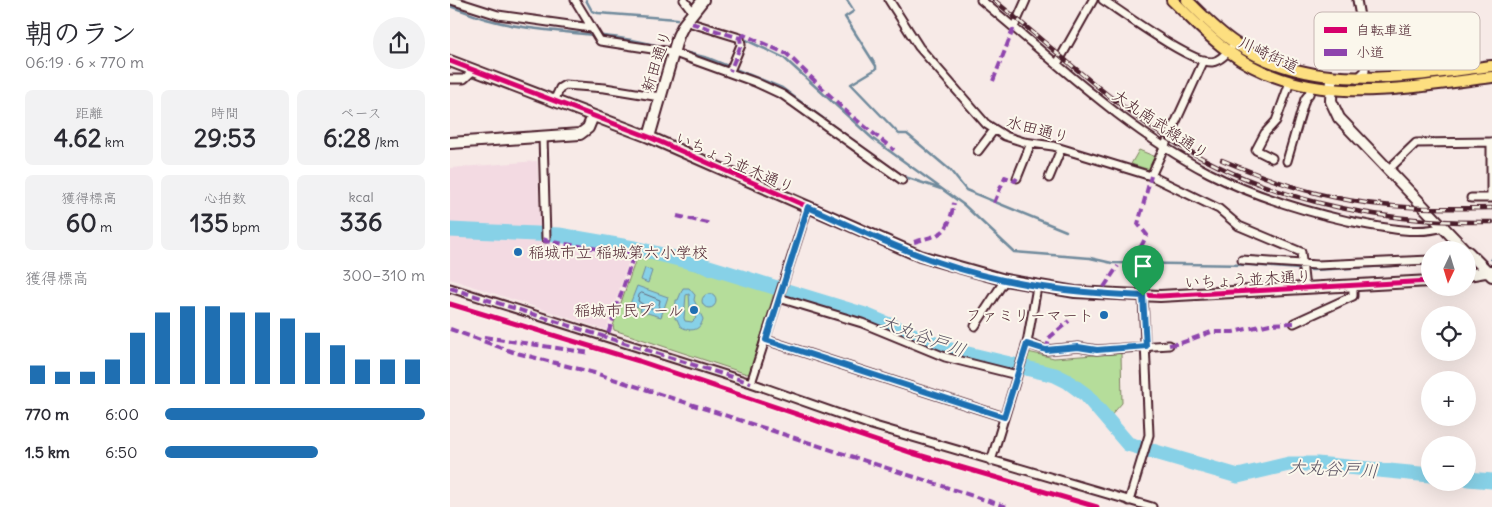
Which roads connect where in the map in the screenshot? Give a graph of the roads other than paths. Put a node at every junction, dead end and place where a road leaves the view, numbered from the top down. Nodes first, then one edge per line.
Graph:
1 (452, 0) edge
2 (575, 0) edge
3 (684, 0) edge
4 (703, 0) edge
5 (889, 0) edge
6 (980, 0) edge
7 (1026, 0) edge
8 (1093, 0) edge
9 (1103, 0) edge
10 (1172, 0) edge
11 (1187, 0) edge
12 (692, 17) junction
13 (1014, 27) junction
14 (594, 33) junction
15 (1235, 43) junction
16 (672, 52) junction
17 (1228, 52) junction
18 (1204, 60) junction
19 (450, 61) edge
20 (1057, 64) junction
21 (732, 68) junction
22 (474, 70) junction
23 (1365, 70) edge
24 (1450, 70) edge
25 (1492, 77) edge
26 (450, 78) edge
27 (1332, 78) junction
28 (1357, 79) junction
29 (1290, 82) junction
30 (1311, 87) junction
31 (1331, 90) junction
32 (660, 97) junction
33 (554, 101) junction
34 (593, 116) junction
35 (994, 130) junction
36 (543, 137) junction
37 (649, 137) junction
38 (1492, 142) edge
39 (1031, 143) junction
40 (450, 144) edge
41 (1061, 148) junction
42 (1165, 148) junction
43 (978, 151) dead end
44 (1272, 158) dead end
45 (1287, 161) dead end
46 (1388, 170) junction
47 (1151, 176) junction
48 (1017, 178) dead end
49 (1049, 178) dead end
50 (902, 180) dead end
51 (1471, 198) dead end
52 (1492, 198) edge
53 (808, 207) junction
54 (1442, 227) junction
55 (546, 238) dead end
56 (1456, 241) edge
57 (1242, 260) dead end
58 (1476, 260) edge
59 (1421, 261) edge
60 (1304, 265) junction
61 (1491, 273) edge
62 (1476, 274) edge
63 (1005, 280) junction
64 (1421, 282) edge
65 (1353, 286) junction
66 (1036, 287) junction
67 (450, 288) edge
68 (1304, 289) junction
69 (779, 296) junction
70 (1143, 296) junction
71 (1294, 323) dead end
72 (975, 326) dead end
73 (766, 340) junction
74 (1027, 344) junction
75 (1169, 345) dead end
76 (1146, 346) junction
77 (1018, 374) junction
78 (751, 383) junction
79 (1004, 417) junction
80 (991, 461) junction
81 (1129, 501) junction
82 (1152, 507) edge

1 - 14 street
2 - 14 street
3 - 12 street
4 - 12 street, 新田通り
5 - 35 street, 水田通り
6 - 13 street, 大丸南武線通り
7 - 13 street
8 - 20 street
9 - 18 street
10 - 17 main road, 川崎街道
11 - 15 main road, 川崎街道
12 - 16 street, 新田通り
12 - 21 street
13 - 20 street, 大丸南武線通り
14 - 16 street
15 - 17 street
15 - 27 main road, 川崎街道
16 - 21 street
16 - 32 street, 新田通り
17 - 18 street
17 - 29 main road, 川崎街道
18 - 42 street
19 - 22 street, いちょう並木通り
20 - 42 street, 大丸南武線通り
21 - 50 street
22 - 26 street
22 - 33 street, いちょう並木通り
23 - 28 street
24 - 28 main road, 川崎街道
25 - 31 main road, 川崎街道
27 - 28 main road, 川崎街道
27 - 31 street
29 - 30 main road, 川崎街道
29 - 44 street
30 - 31 main road, 川崎街道
30 - 45 street
31 - 46 street
32 - 33 street
32 - 37 street, 新田通り
33 - 34 street, いちょう並木通り
34 - 36 street
34 - 37 street, いちょう並木通り
35 - 39 street, 水田通り
35 - 43 street
36 - 40 street
36 - 55 street
37 - 53 street, いちょう並木通り
38 - 46 street
38 - 52 street
39 - 41 street, 水田通り
39 - 48 street
41 - 47 street, 水田通り
41 - 49 street
42 - 47 street
42 - 54 street, 大丸南武線通り
46 - 54 street
47 - 60 street, 水田通り
51 - 52 street
53 - 63 street, いちょう並木通り
53 - 69 street
54 - 56 street
57 - 60 street
58 - 61 street
59 - 60 street
60 - 68 street
61 - 62 street
63 - 66 street, いちょう並木通り
63 - 72 street
64 - 65 street, いちょう並木通り
65 - 68 street, いちょう並木通り
65 - 71 street
66 - 70 street, いちょう並木通り
66 - 74 street
67 - 78 street
68 - 70 street, いちょう並木通り
69 - 73 street
69 - 77 street
70 - 76 street
73 - 78 street
73 - 79 street
74 - 76 street
74 - 77 street
75 - 76 street
76 - 81 street
77 - 79 street
78 - 80 street
79 - 80 street
80 - 81 street
81 - 82 street

